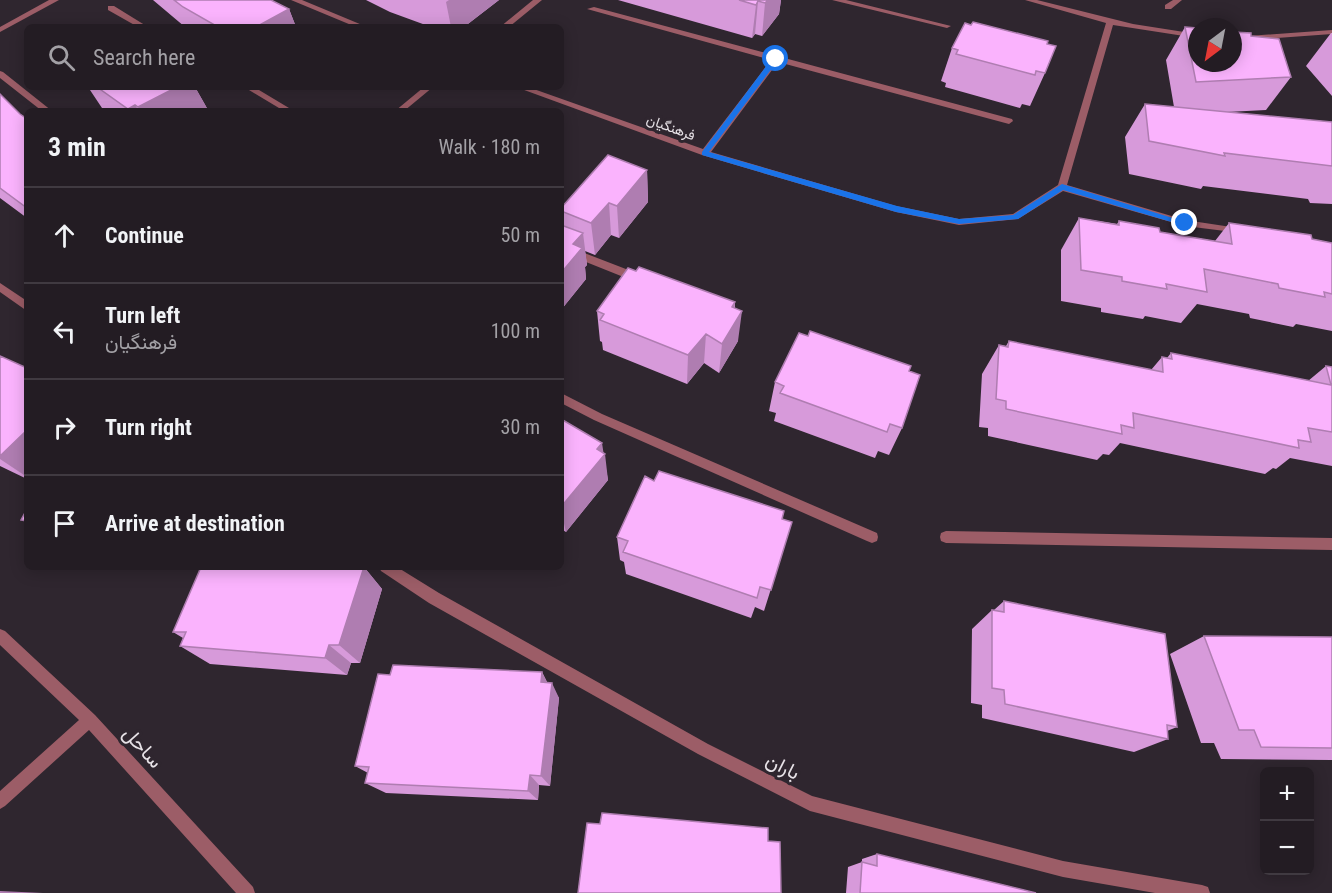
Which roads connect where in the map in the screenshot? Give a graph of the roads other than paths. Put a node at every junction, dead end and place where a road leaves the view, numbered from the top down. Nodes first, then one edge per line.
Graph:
1 (55, 0) edge
2 (296, 0) edge
3 (538, 0) edge
4 (836, 0) edge
5 (1029, 0) edge
6 (1178, 0) edge
7 (1168, 7) dead end
8 (111, 8) dead end
9 (591, 9) dead end
10 (1110, 23) junction
11 (139, 24) edge
12 (356, 24) edge
13 (508, 24) edge
14 (947, 26) dead end
15 (0, 30) edge
16 (1332, 32) edge
17 (1188, 35) edge
18 (1242, 38) edge
19 (776, 59) junction
20 (0, 74) edge
21 (253, 90) edge
22 (425, 90) edge
23 (528, 90) edge
24 (44, 108) edge
25 (285, 108) edge
26 (403, 108) edge
27 (1009, 121) dead end
28 (705, 153) junction
29 (1062, 187) junction
30 (1251, 232) edge
31 (564, 249) edge
32 (656, 285) edge
33 (0, 288) edge
34 (24, 305) edge
35 (564, 400) edge
36 (872, 537) dead end
37 (946, 537) dead end
38 (1332, 544) edge
39 (391, 570) edge
40 (0, 636) edge
41 (90, 720) junction
42 (0, 801) edge
43 (246, 893) edge
44 (1202, 893) edge

1 - 15 street
2 - 12 street
3 - 13 street
4 - 14 street
5 - 10 street
6 - 7 street
8 - 11 street
9 - 19 street
10 - 17 street
10 - 29 street
16 - 18 street
19 - 27 street
19 - 28 street
20 - 24 street
21 - 25 street
22 - 26 street
23 - 28 street, فرهنگیان
28 - 29 street, فرهنگیان
29 - 30 street
31 - 32 street
33 - 34 street
35 - 36 street
37 - 38 street
39 - 44 street, باران
40 - 41 street, ساحل
41 - 42 street
41 - 43 street, ساحل

